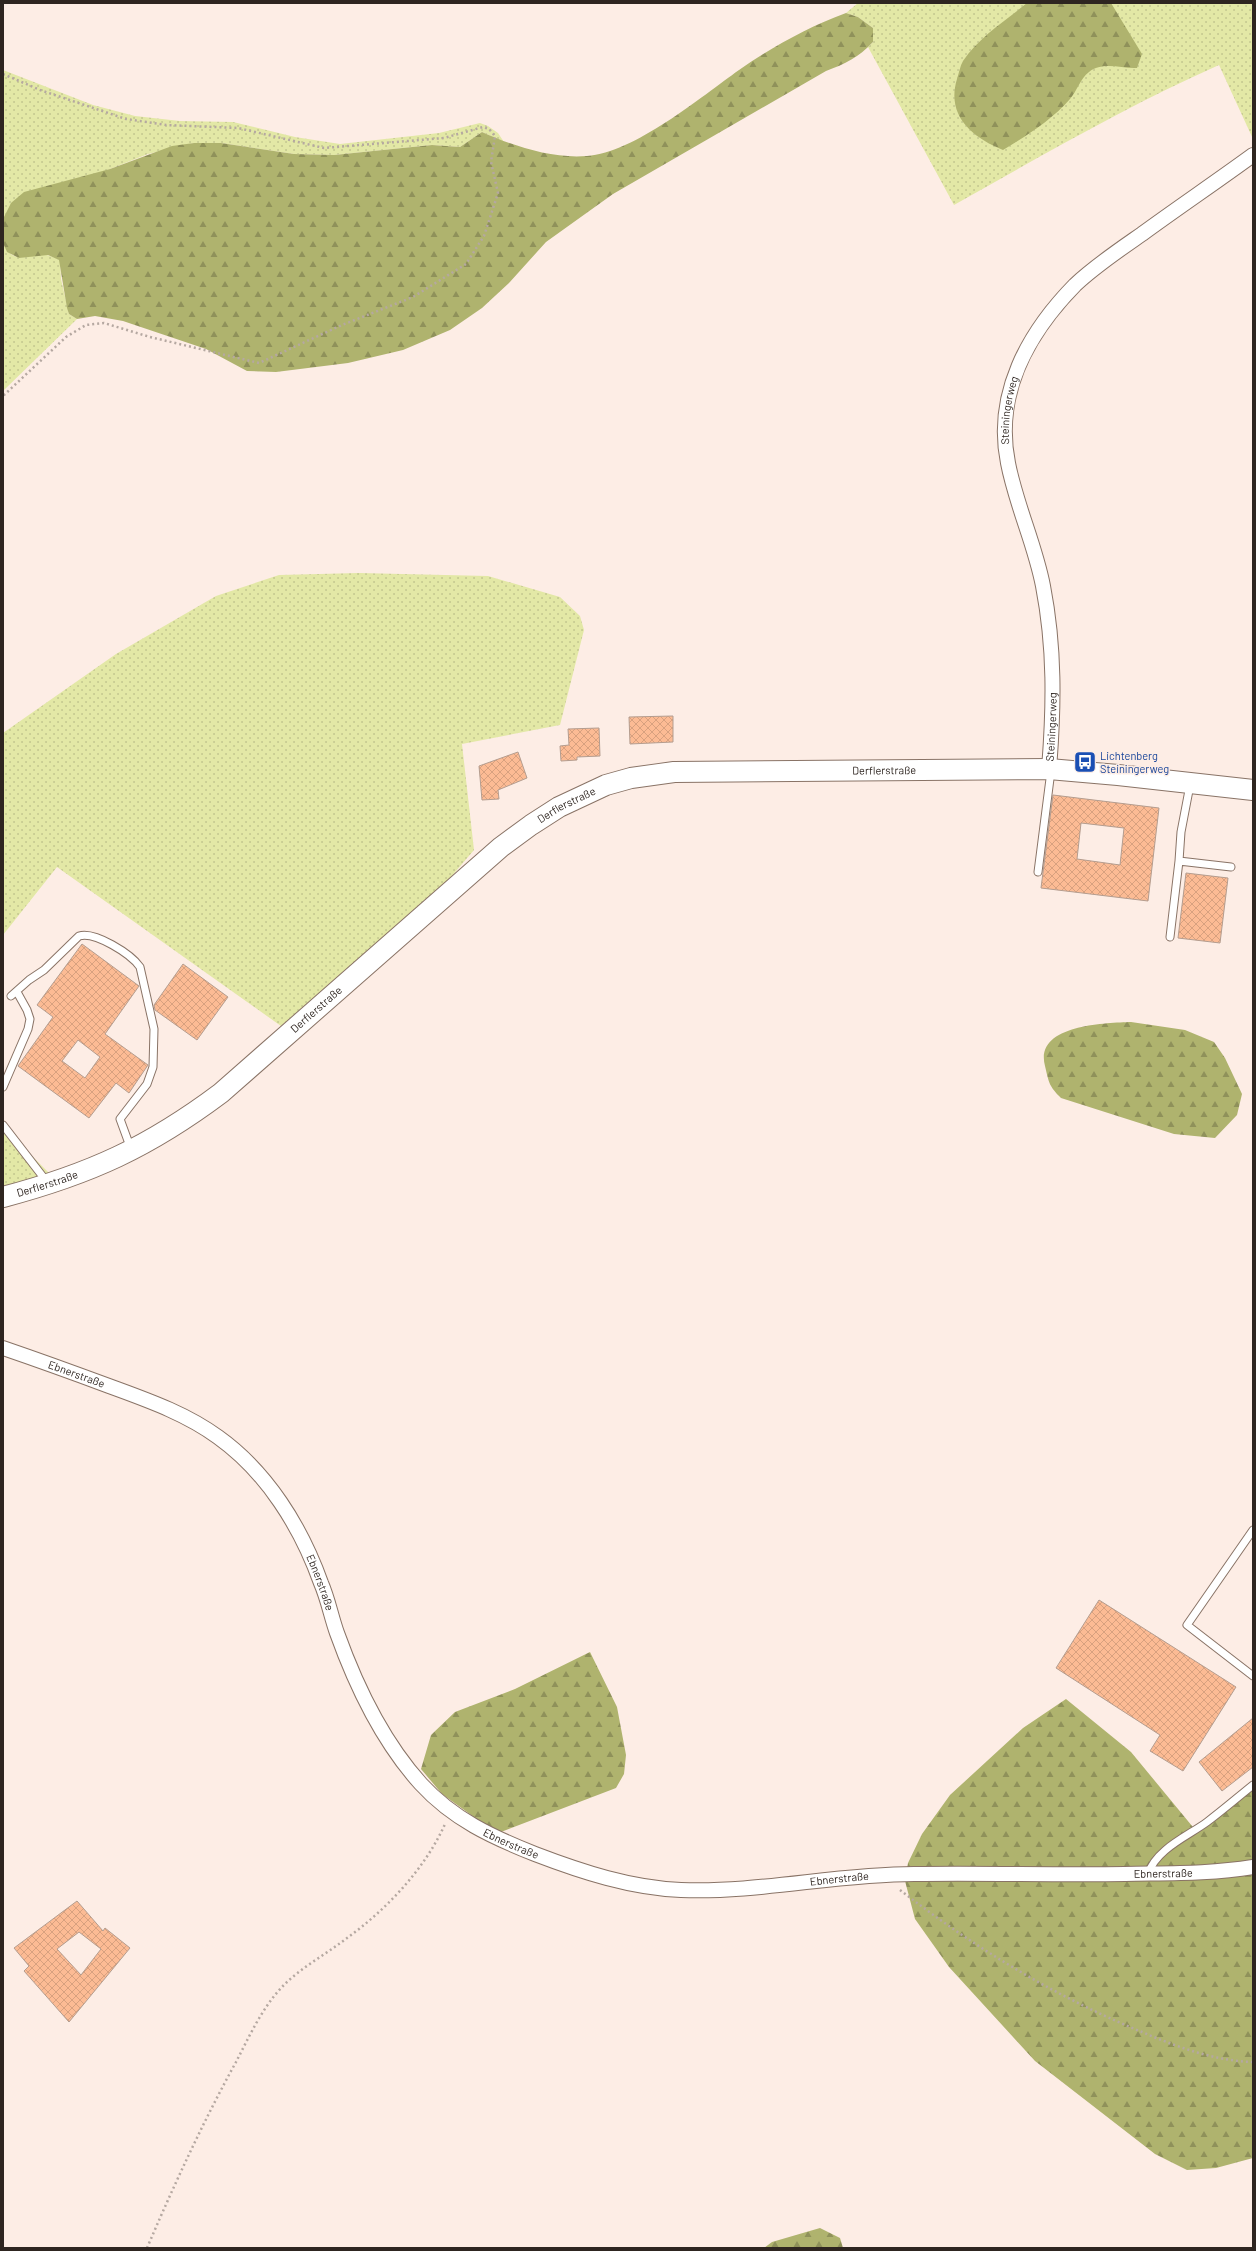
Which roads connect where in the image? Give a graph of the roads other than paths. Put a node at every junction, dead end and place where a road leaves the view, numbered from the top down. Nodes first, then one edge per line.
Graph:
1 (1253, 155) edge
2 (1050, 769) junction
3 (1190, 783) junction
4 (1253, 790) edge
5 (1179, 861) junction
6 (1231, 867) dead end
7 (1038, 872) dead end
8 (1170, 937) dead end
9 (3, 1087) edge
10 (3, 1125) edge
11 (132, 1151) junction
12 (48, 1184) junction
13 (3, 1197) edge
14 (3, 1348) edge
15 (1253, 1530) edge
16 (1253, 1676) edge
17 (1253, 1785) edge
18 (1253, 1867) edge
19 (1148, 1874) junction

1 - 2 street, Steiningerweg
2 - 3 street, Derflerstraße
2 - 7 lane
2 - 11 street, Derflerstraße
3 - 4 street, Derflerstraße
3 - 5 lane
5 - 6 lane
5 - 8 lane
9 - 11 lane
10 - 12 lane
11 - 12 street, Derflerstraße
12 - 13 street, Derflerstraße
14 - 19 street, Ebnerstraße
15 - 16 lane
17 - 19 lane
18 - 19 street, Ebnerstraße

